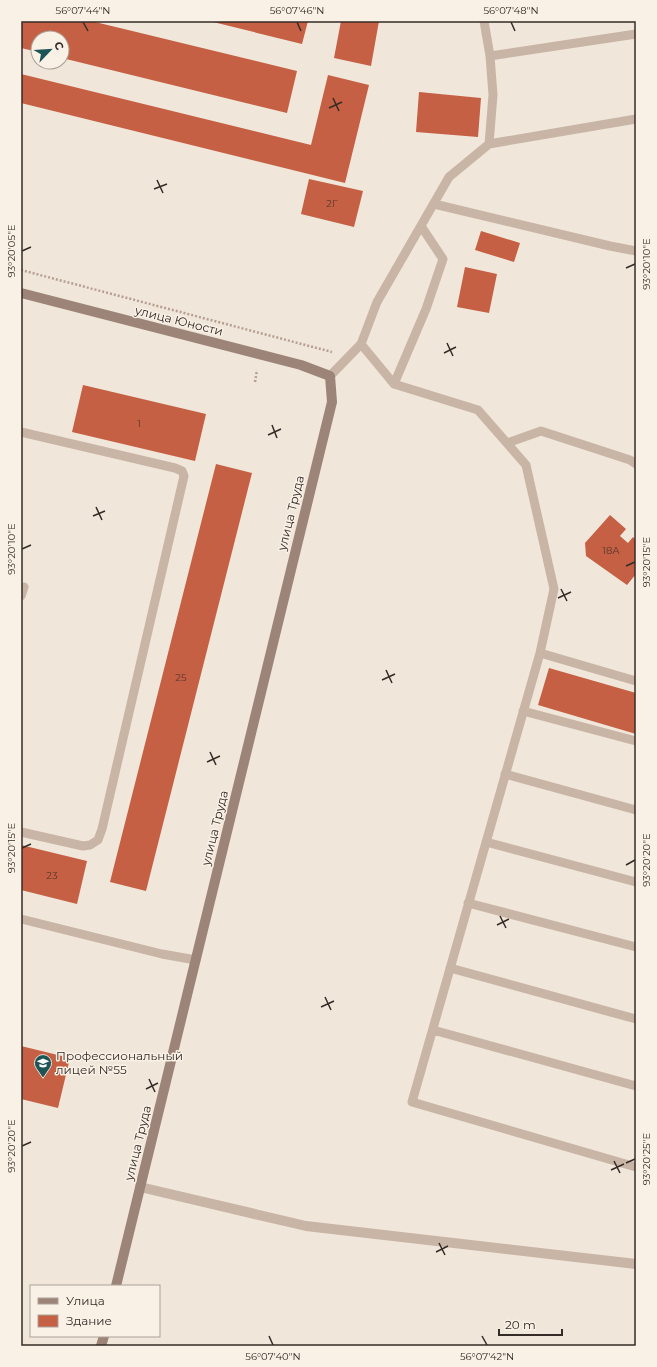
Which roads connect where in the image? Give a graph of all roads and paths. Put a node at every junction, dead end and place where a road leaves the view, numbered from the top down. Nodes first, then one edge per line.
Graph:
1 (484, 21) edge
2 (636, 34) edge
3 (490, 56) junction
4 (636, 119) edge
5 (489, 144) junction
6 (434, 204) junction
7 (421, 226) junction
8 (636, 251) edge
9 (21, 270) edge
10 (21, 293) edge
11 (361, 344) junction
12 (349, 356) junction
13 (330, 376) junction
14 (394, 384) junction
15 (21, 432) edge
16 (507, 443) junction
17 (636, 464) edge
18 (540, 653) junction
19 (636, 681) edge
20 (523, 711) junction
21 (636, 741) edge
22 (505, 774) junction
23 (636, 810) edge
24 (21, 832) edge
25 (486, 842) junction
26 (636, 882) edge
27 (468, 904) junction
28 (21, 919) edge
29 (636, 947) edge
30 (196, 960) junction
31 (450, 968) junction
32 (636, 1019) edge
33 (433, 1030) junction
34 (636, 1086) edge
35 (636, 1167) edge
36 (140, 1188) junction
37 (636, 1264) edge
38 (116, 1285) edge

1 - 3 lane
2 - 3 lane
3 - 5 lane
4 - 5 lane
5 - 6 lane
6 - 7 lane
6 - 8 lane
7 - 11 lane
7 - 14 lane
9 - 12 path
10 - 13 street, улица Юности
11 - 12 lane
11 - 14 lane
12 - 13 lane
13 - 30 street, улица Труда
14 - 16 lane
15 - 24 lane
16 - 17 lane
16 - 18 lane
18 - 19 lane
18 - 20 lane
20 - 21 lane
20 - 22 lane
22 - 23 lane
22 - 25 lane
25 - 26 lane
25 - 27 lane
27 - 29 lane
27 - 31 lane
28 - 30 lane
30 - 36 street, улица Труда
31 - 32 lane
31 - 33 lane
33 - 34 lane
33 - 35 lane
36 - 37 street
36 - 38 street, улица Труда

